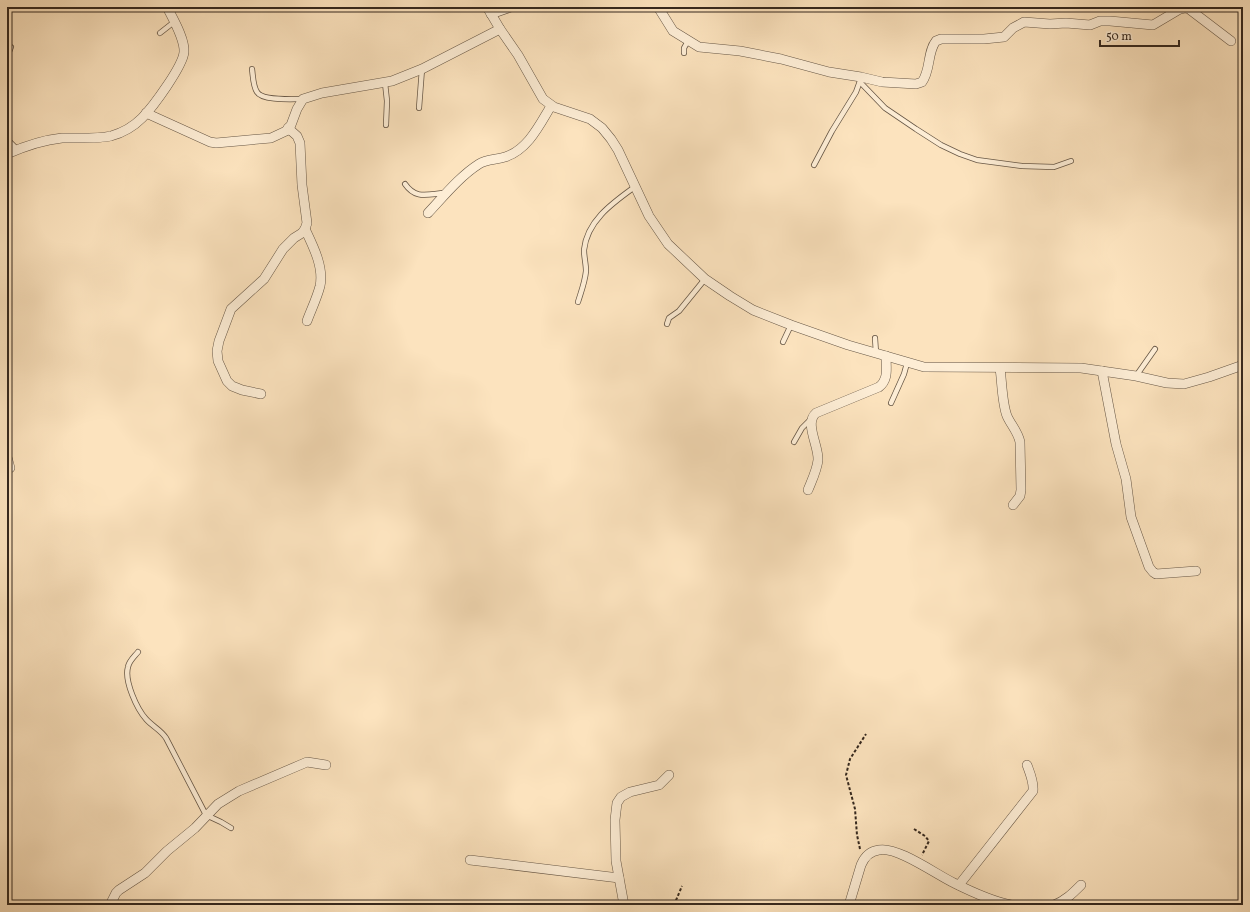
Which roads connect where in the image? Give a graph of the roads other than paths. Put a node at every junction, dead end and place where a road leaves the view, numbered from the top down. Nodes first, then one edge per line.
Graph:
1 (167, 7) edge
2 (511, 7) edge
3 (658, 7) edge
4 (489, 11) edge
5 (174, 22) junction
6 (500, 30) junction
7 (160, 33) dead end
8 (688, 41) junction
9 (1231, 41) dead end
10 (11, 47) dead end
11 (684, 53) dead end
12 (7, 57) edge
13 (252, 69) dead end
14 (422, 69) junction
15 (861, 79) junction
16 (385, 83) junction
17 (304, 99) junction
18 (551, 106) junction
19 (419, 108) dead end
20 (146, 114) junction
21 (386, 125) dead end
22 (288, 128) junction
23 (7, 139) edge
24 (17, 149) junction
25 (7, 154) edge
26 (1071, 161) dead end
27 (814, 164) dead end
28 (405, 184) dead end
29 (636, 186) junction
30 (447, 193) junction
31 (428, 213) dead end
32 (306, 229) junction
33 (705, 280) junction
34 (578, 302) dead end
35 (307, 321) dead end
36 (667, 324) dead end
37 (791, 325) junction
38 (876, 338) dead end
39 (782, 342) dead end
40 (1155, 349) dead end
41 (876, 353) junction
42 (886, 356) junction
43 (907, 363) junction
44 (1243, 365) edge
45 (1000, 368) junction
46 (1102, 371) junction
47 (1136, 376) junction
48 (261, 394) dead end
49 (890, 403) dead end
50 (811, 419) junction
51 (794, 442) dead end
52 (7, 457) edge
53 (10, 468) dead end
54 (808, 490) dead end
55 (1013, 505) dead end
56 (1196, 571) dead end
57 (138, 652) dead end
58 (326, 765) dead end
59 (1027, 765) dead end
60 (669, 775) dead end
61 (206, 815) junction
62 (230, 828) dead end
63 (470, 860) dead end
64 (620, 878) junction
65 (959, 885) junction
66 (1081, 885) dead end
67 (110, 905) edge
68 (624, 905) edge
69 (850, 905) edge
70 (1011, 905) edge
71 (1054, 905) edge

1 - 5 street
2 - 4 street
3 - 8 street
4 - 6 street
5 - 7 lane
5 - 20 street
6 - 14 street
6 - 18 street
8 - 11 lane
8 - 15 street
9 - 15 street
10 - 12 lane
13 - 17 lane
14 - 16 street
14 - 19 lane
15 - 26 lane
15 - 27 lane
16 - 17 street
16 - 21 lane
17 - 22 street
18 - 29 street
18 - 30 street
20 - 22 street
20 - 24 street
22 - 32 street
23 - 24 lane
24 - 25 street
28 - 30 lane
29 - 33 street
29 - 34 lane
30 - 31 street
32 - 35 street
32 - 48 street
33 - 36 lane
33 - 37 street
37 - 39 lane
37 - 41 street
38 - 41 lane
40 - 47 lane
41 - 42 street
42 - 43 street
42 - 50 street
43 - 45 street
43 - 49 lane
44 - 47 street
45 - 46 street
45 - 55 street
46 - 47 street
46 - 56 street
50 - 51 lane
50 - 54 street
52 - 53 street
57 - 61 lane
58 - 61 street
59 - 65 street
60 - 64 street
61 - 62 lane
61 - 67 street
63 - 64 street
64 - 68 street
65 - 69 street
65 - 70 street
66 - 71 street

